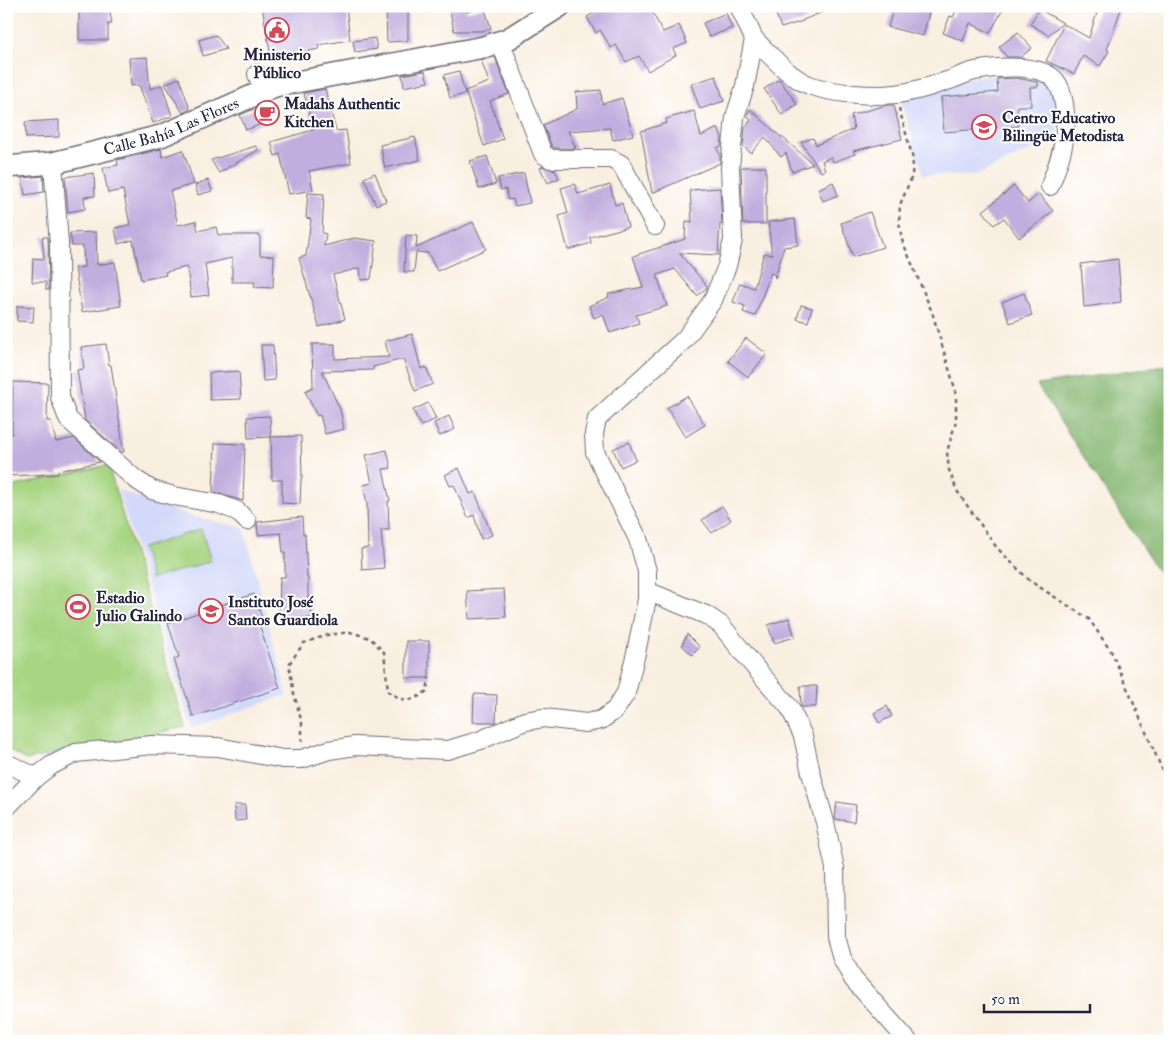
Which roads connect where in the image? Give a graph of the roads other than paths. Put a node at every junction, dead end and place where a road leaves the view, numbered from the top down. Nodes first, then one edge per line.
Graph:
1 (560, 6) edge
2 (739, 6) edge
3 (754, 39) junction
4 (500, 41) junction
5 (53, 163) junction
6 (6, 167) edge
7 (1050, 186) dead end
8 (655, 226) dead end
9 (247, 520) dead end
10 (647, 591) junction
11 (6, 763) edge
12 (36, 778) junction
13 (6, 808) edge
14 (908, 1041) edge

1 - 4 main road, Calle Bahía Las Flores
2 - 3 street
3 - 7 street
3 - 10 street
4 - 5 main road, Calle Bahía Las Flores
4 - 8 street
5 - 6 main road, Calle Bahía Las Flores
5 - 9 street
10 - 12 street
10 - 14 street
11 - 12 street
12 - 13 street

